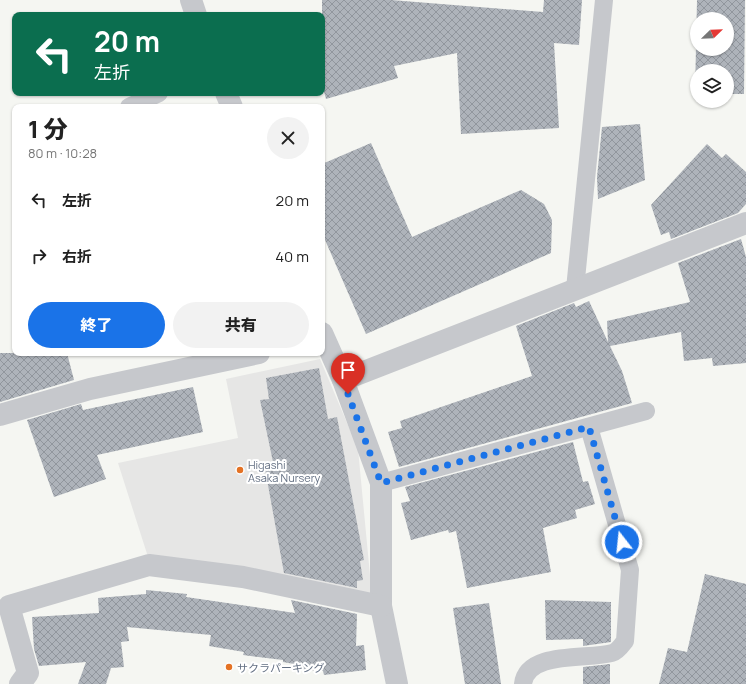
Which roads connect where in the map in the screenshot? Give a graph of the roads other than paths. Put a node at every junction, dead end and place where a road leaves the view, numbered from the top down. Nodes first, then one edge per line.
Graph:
1 (191, 0) edge
2 (604, 0) edge
3 (195, 12) edge
4 (153, 96) edge
5 (135, 104) edge
6 (746, 223) edge
7 (575, 289) junction
8 (325, 341) edge
9 (245, 356) edge
10 (343, 380) junction
11 (646, 411) dead end
12 (0, 415) edge
13 (589, 427) junction
14 (381, 483) junction
15 (381, 606) junction
16 (20, 684) edge
17 (397, 684) edge
18 (523, 684) edge

1 - 3 street
2 - 7 lane
4 - 5 lane
6 - 7 street
7 - 10 street
8 - 10 street
9 - 12 street
10 - 14 street
11 - 13 lane
13 - 14 lane
13 - 18 lane
14 - 15 street
15 - 16 street
15 - 17 street

